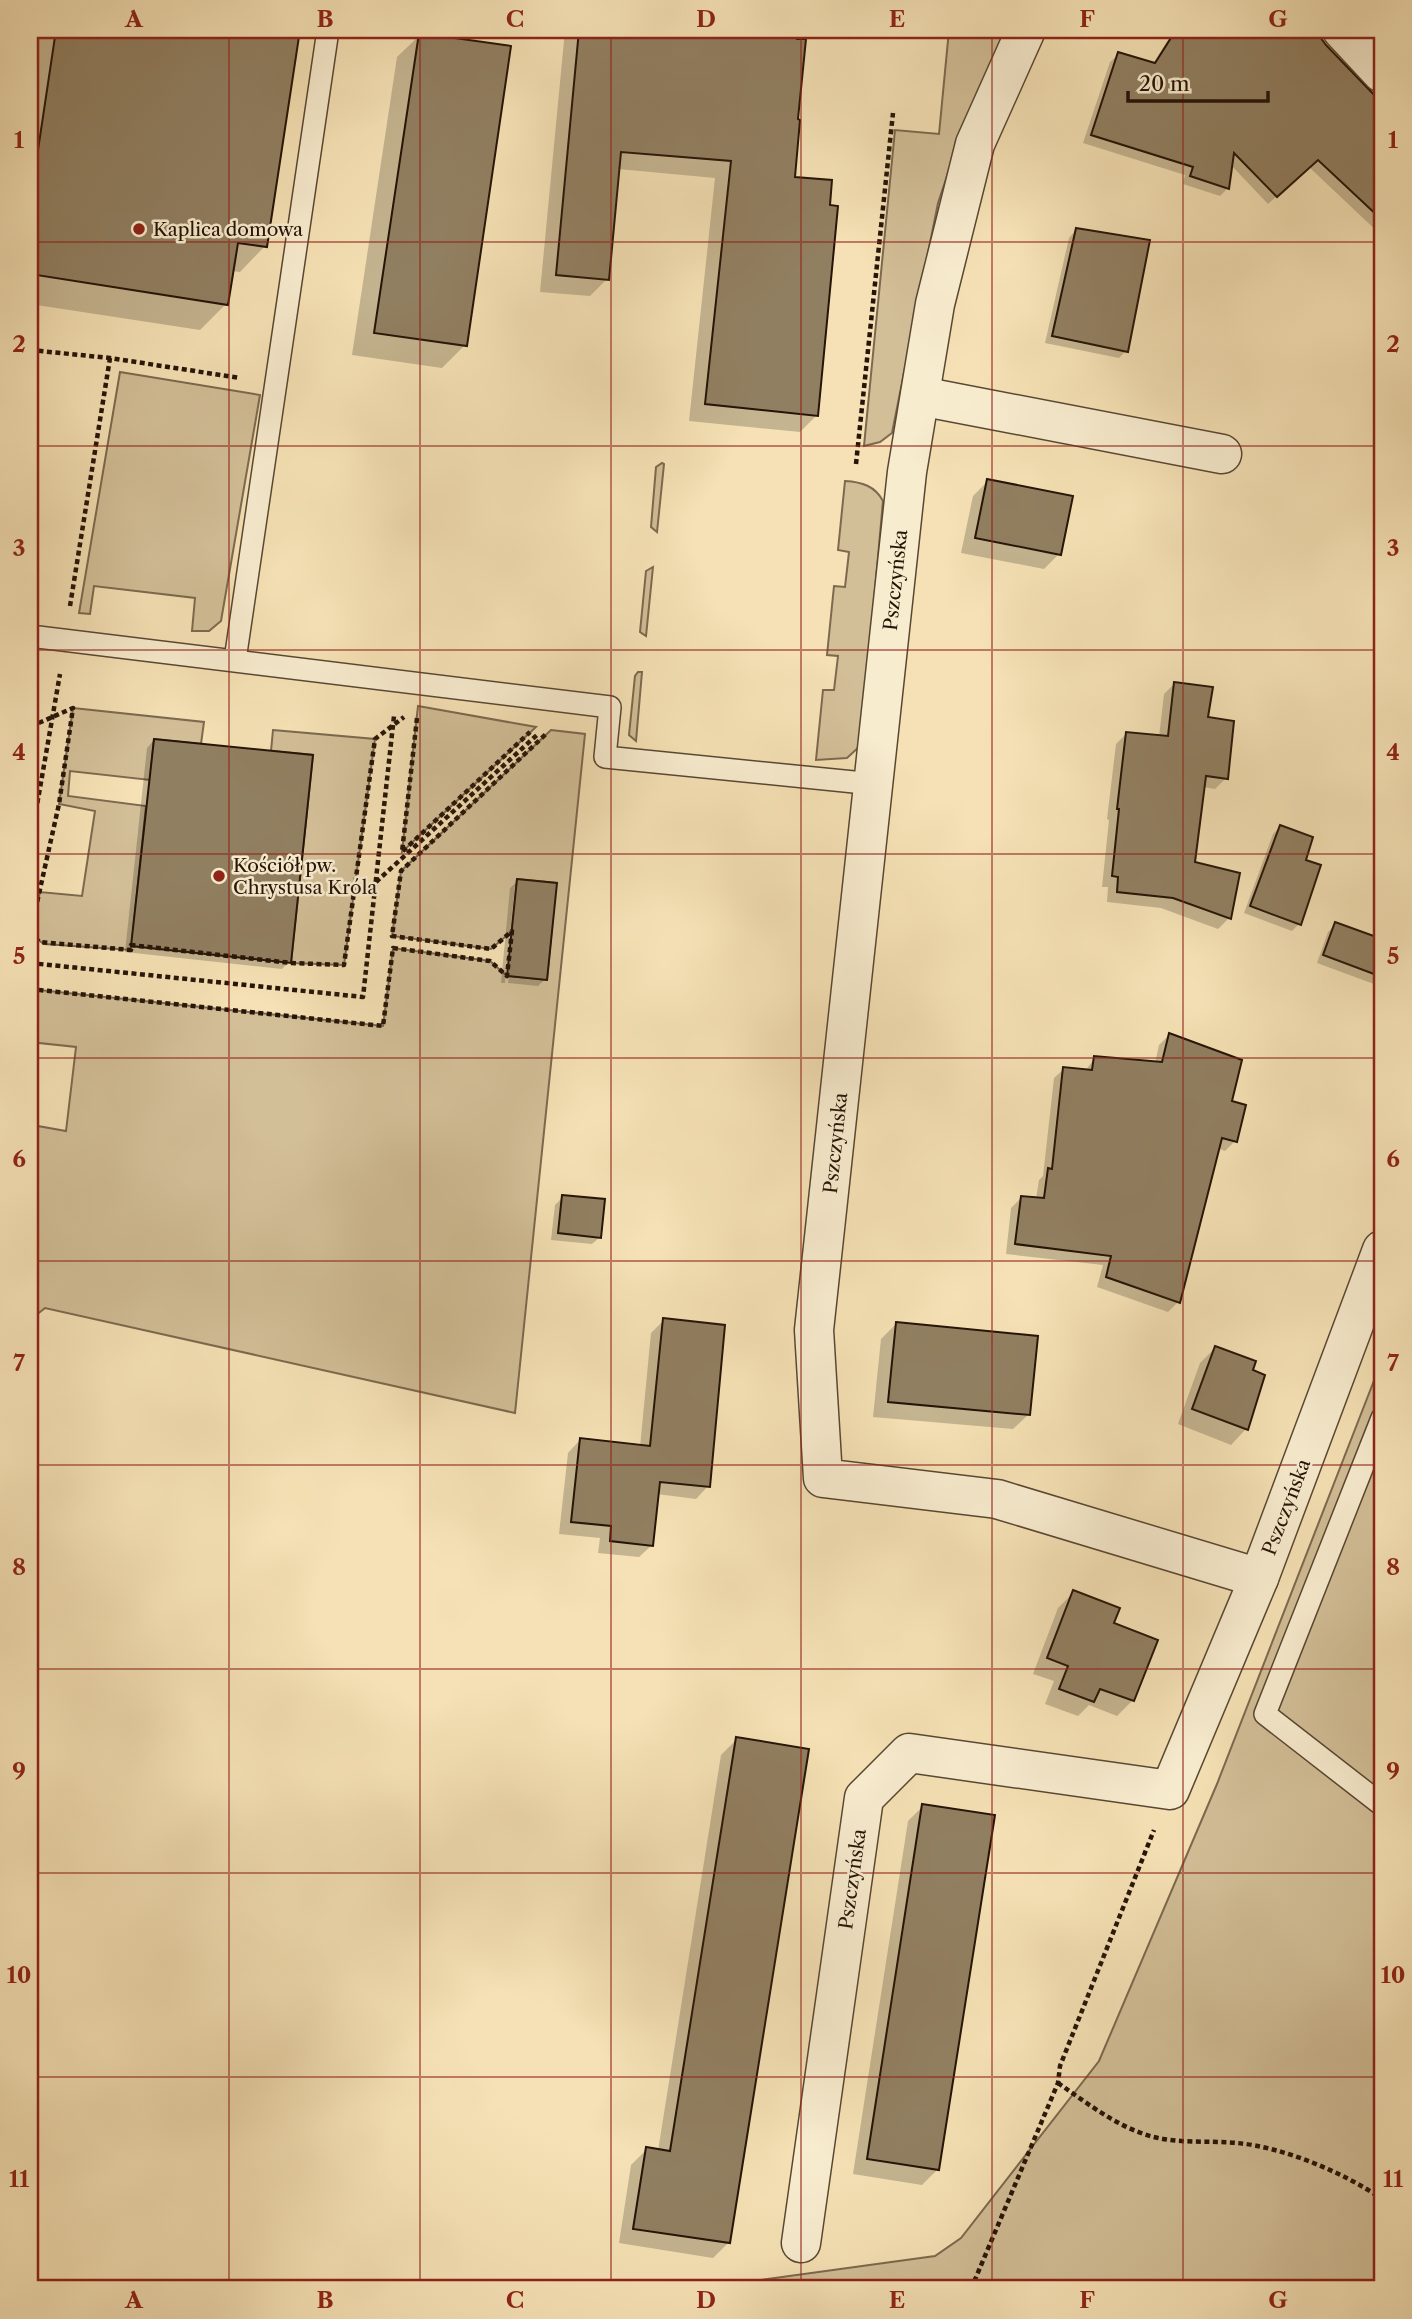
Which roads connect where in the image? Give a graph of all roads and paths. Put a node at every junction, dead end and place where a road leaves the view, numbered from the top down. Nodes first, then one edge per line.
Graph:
1 (32, 30) edge
2 (328, 30) edge
3 (1026, 30) edge
4 (1342, 30) edge
5 (30, 41) edge
6 (1382, 73) edge
7 (893, 113) dead end
8 (30, 350) edge
9 (110, 358) junction
10 (276, 384) junction
11 (920, 396) junction
12 (1222, 454) dead end
13 (856, 464) dead end
14 (30, 636) edge
15 (65, 640) junction
16 (235, 660) junction
17 (396, 680) junction
18 (418, 706) dead end
19 (410, 713) dead end
20 (53, 717) junction
21 (393, 726) junction
22 (544, 729) junction
23 (30, 745) edge
24 (874, 784) junction
25 (30, 845) edge
26 (375, 883) junction
27 (30, 962) edge
28 (30, 989) edge
29 (1382, 1250) edge
30 (1382, 1419) edge
31 (1259, 1578) junction
32 (1170, 1790) junction
33 (1382, 1805) edge
34 (1058, 2083) junction
35 (1382, 2199) edge
36 (801, 2243) dead end
37 (971, 2289) edge

1 - 5 path
2 - 10 lane
3 - 11 street, Pszczyńska
4 - 6 street
7 - 13 path
8 - 9 path
9 - 10 path
9 - 15 path
10 - 16 lane
11 - 12 street
11 - 24 street, Pszczyńska
14 - 15 lane
15 - 16 lane
15 - 20 path
16 - 17 lane
17 - 21 path
17 - 24 lane
18 - 22 path
19 - 21 path
20 - 21 path
20 - 23 path
20 - 25 path
21 - 26 path
22 - 26 path
22 - 28 path
24 - 31 street, Pszczyńska
26 - 27 path
29 - 31 street, Pszczyńska
30 - 33 lane
31 - 32 street
32 - 34 path
32 - 36 street, Pszczyńska
34 - 35 path
34 - 37 path

